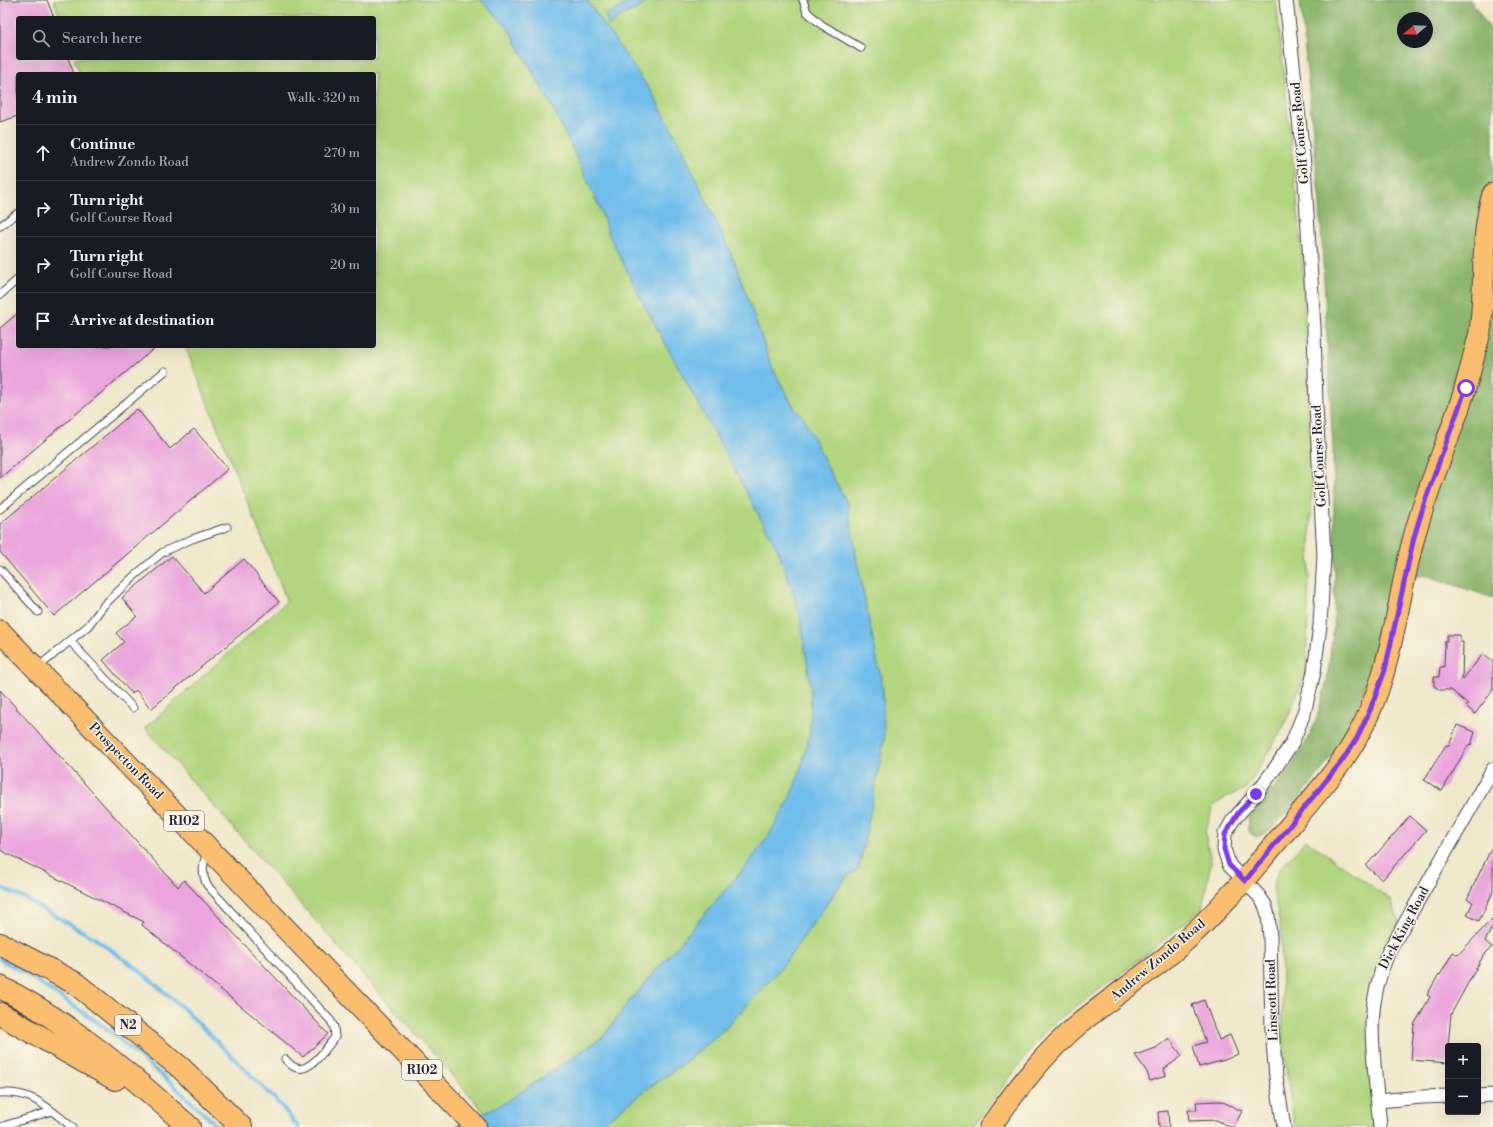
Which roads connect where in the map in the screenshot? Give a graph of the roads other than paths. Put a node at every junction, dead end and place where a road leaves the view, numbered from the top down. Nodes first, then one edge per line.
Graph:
1 (803, 0) edge
2 (1286, 0) edge
3 (861, 48) dead end
4 (1493, 194) edge
5 (16, 214) edge
6 (0, 226) edge
7 (16, 281) edge
8 (0, 295) edge
9 (165, 371) dead end
10 (0, 508) edge
11 (227, 527) dead end
12 (0, 569) edge
13 (38, 612) dead end
14 (0, 630) edge
15 (70, 641) junction
16 (36, 668) junction
17 (134, 708) dead end
18 (1493, 769) edge
19 (209, 847) junction
20 (1245, 881) junction
21 (0, 929) edge
22 (0, 944) edge
23 (75, 983) junction
24 (0, 987) edge
25 (0, 1014) edge
26 (285, 1059) dead end
27 (0, 1093) edge
28 (1493, 1095) edge
29 (1445, 1096) edge
30 (1481, 1096) edge
31 (159, 1100) junction
32 (1378, 1101) junction
33 (52, 1111) junction
34 (0, 1126) edge
35 (72, 1127) edge
36 (189, 1127) edge
37 (241, 1127) edge
38 (476, 1127) edge
39 (990, 1127) edge
40 (1284, 1127) edge
41 (1380, 1127) edge

1 - 3 lane
2 - 20 street, Golf Course Road
4 - 20 main road, Andrew Zondo Road
5 - 6 lane
7 - 8 lane
9 - 10 lane
11 - 15 lane
12 - 13 lane
14 - 16 main road, Prospecton Road / R102
15 - 16 lane
15 - 17 lane
16 - 19 main road, Prospecton Road / R102
18 - 32 street, Dick King Road
19 - 26 lane
19 - 38 main road, Prospecton Road / R102
20 - 39 main road, Andrew Zondo Road
20 - 40 street, Linscott Road
21 - 23 highway
22 - 23 highway, N2
23 - 37 highway, N2
24 - 31 highway
25 - 31 highway
27 - 33 lane
28 - 30 street
29 - 32 street
31 - 36 highway
32 - 41 street, Dick King Road
33 - 34 lane
33 - 35 lane

